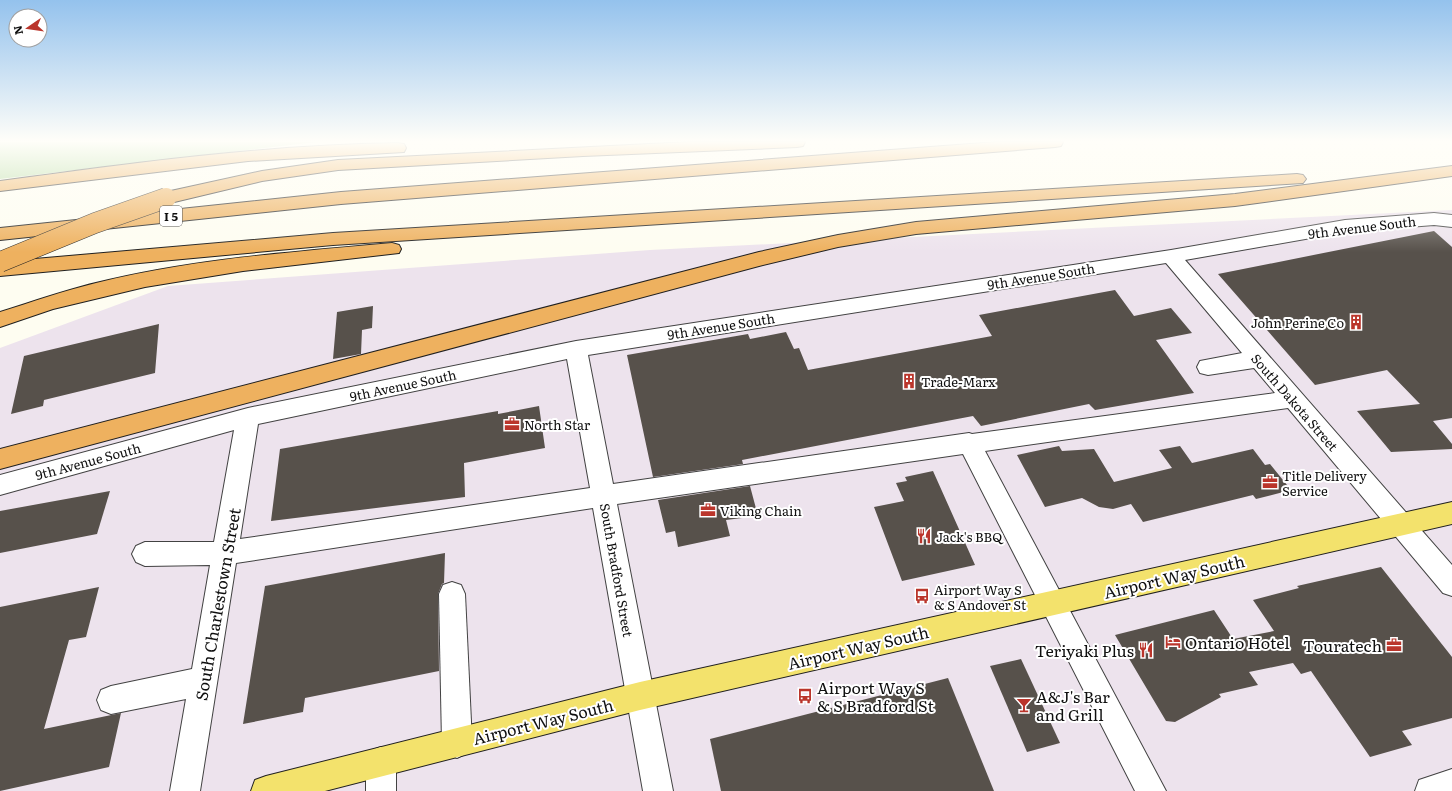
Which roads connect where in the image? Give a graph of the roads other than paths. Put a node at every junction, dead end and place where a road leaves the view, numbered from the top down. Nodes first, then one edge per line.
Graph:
1 (58, 179) edge
2 (249, 179) edge
3 (584, 179) edge
4 (1303, 179) edge
5 (1388, 179) edge
6 (0, 186) edge
7 (166, 198) junction
8 (1452, 221) edge
9 (0, 234) edge
10 (330, 247) junction
11 (0, 254) edge
12 (1171, 256) junction
13 (0, 262) edge
14 (0, 269) edge
15 (0, 320) edge
16 (576, 349) junction
17 (1258, 359) junction
18 (1208, 367) dead end
19 (1293, 399) junction
20 (248, 417) junction
21 (969, 442) junction
22 (0, 459) edge
23 (0, 485) edge
24 (603, 495) junction
25 (1452, 513) edge
26 (1401, 524) junction
27 (225, 553) junction
28 (145, 554) dead end
29 (1452, 584) edge
30 (452, 594) dead end
31 (1053, 603) junction
32 (204, 681) junction
33 (640, 696) junction
34 (111, 700) dead end
35 (457, 743) junction
36 (381, 762) junction
37 (1452, 784) edge
38 (185, 791) edge
39 (266, 791) edge
40 (381, 791) edge
41 (658, 791) edge
42 (1151, 791) edge
43 (1430, 791) edge

1 - 6 highway
2 - 7 highway
3 - 9 highway, I 5, bridge
4 - 10 highway
5 - 22 highway
7 - 11 highway, bridge
7 - 13 highway, bridge
8 - 12 street, 9th Avenue South
10 - 14 highway
10 - 15 highway
12 - 16 street, 9th Avenue South
12 - 17 street, South Dakota Street
16 - 20 street, 9th Avenue South
16 - 24 street, South Bradford Street
17 - 18 street
17 - 19 street, South Dakota Street
19 - 21 street
19 - 26 street, South Dakota Street
20 - 23 street, 9th Avenue South
20 - 27 street, South Charlestown Street
21 - 24 street
21 - 31 street
24 - 27 street
24 - 33 street, South Bradford Street
25 - 26 main road, Airport Way South
26 - 29 street, South Dakota Street
26 - 31 main road, Airport Way South
27 - 28 street
27 - 32 street, South Charlestown Street
30 - 35 street
31 - 33 main road, Airport Way South
31 - 42 street
32 - 34 street
32 - 38 street, South Charlestown Street
33 - 35 main road, Airport Way South
33 - 41 street, South Bradford Street
35 - 36 main road, Airport Way South
36 - 39 main road, Airport Way South
36 - 40 street
37 - 43 street

